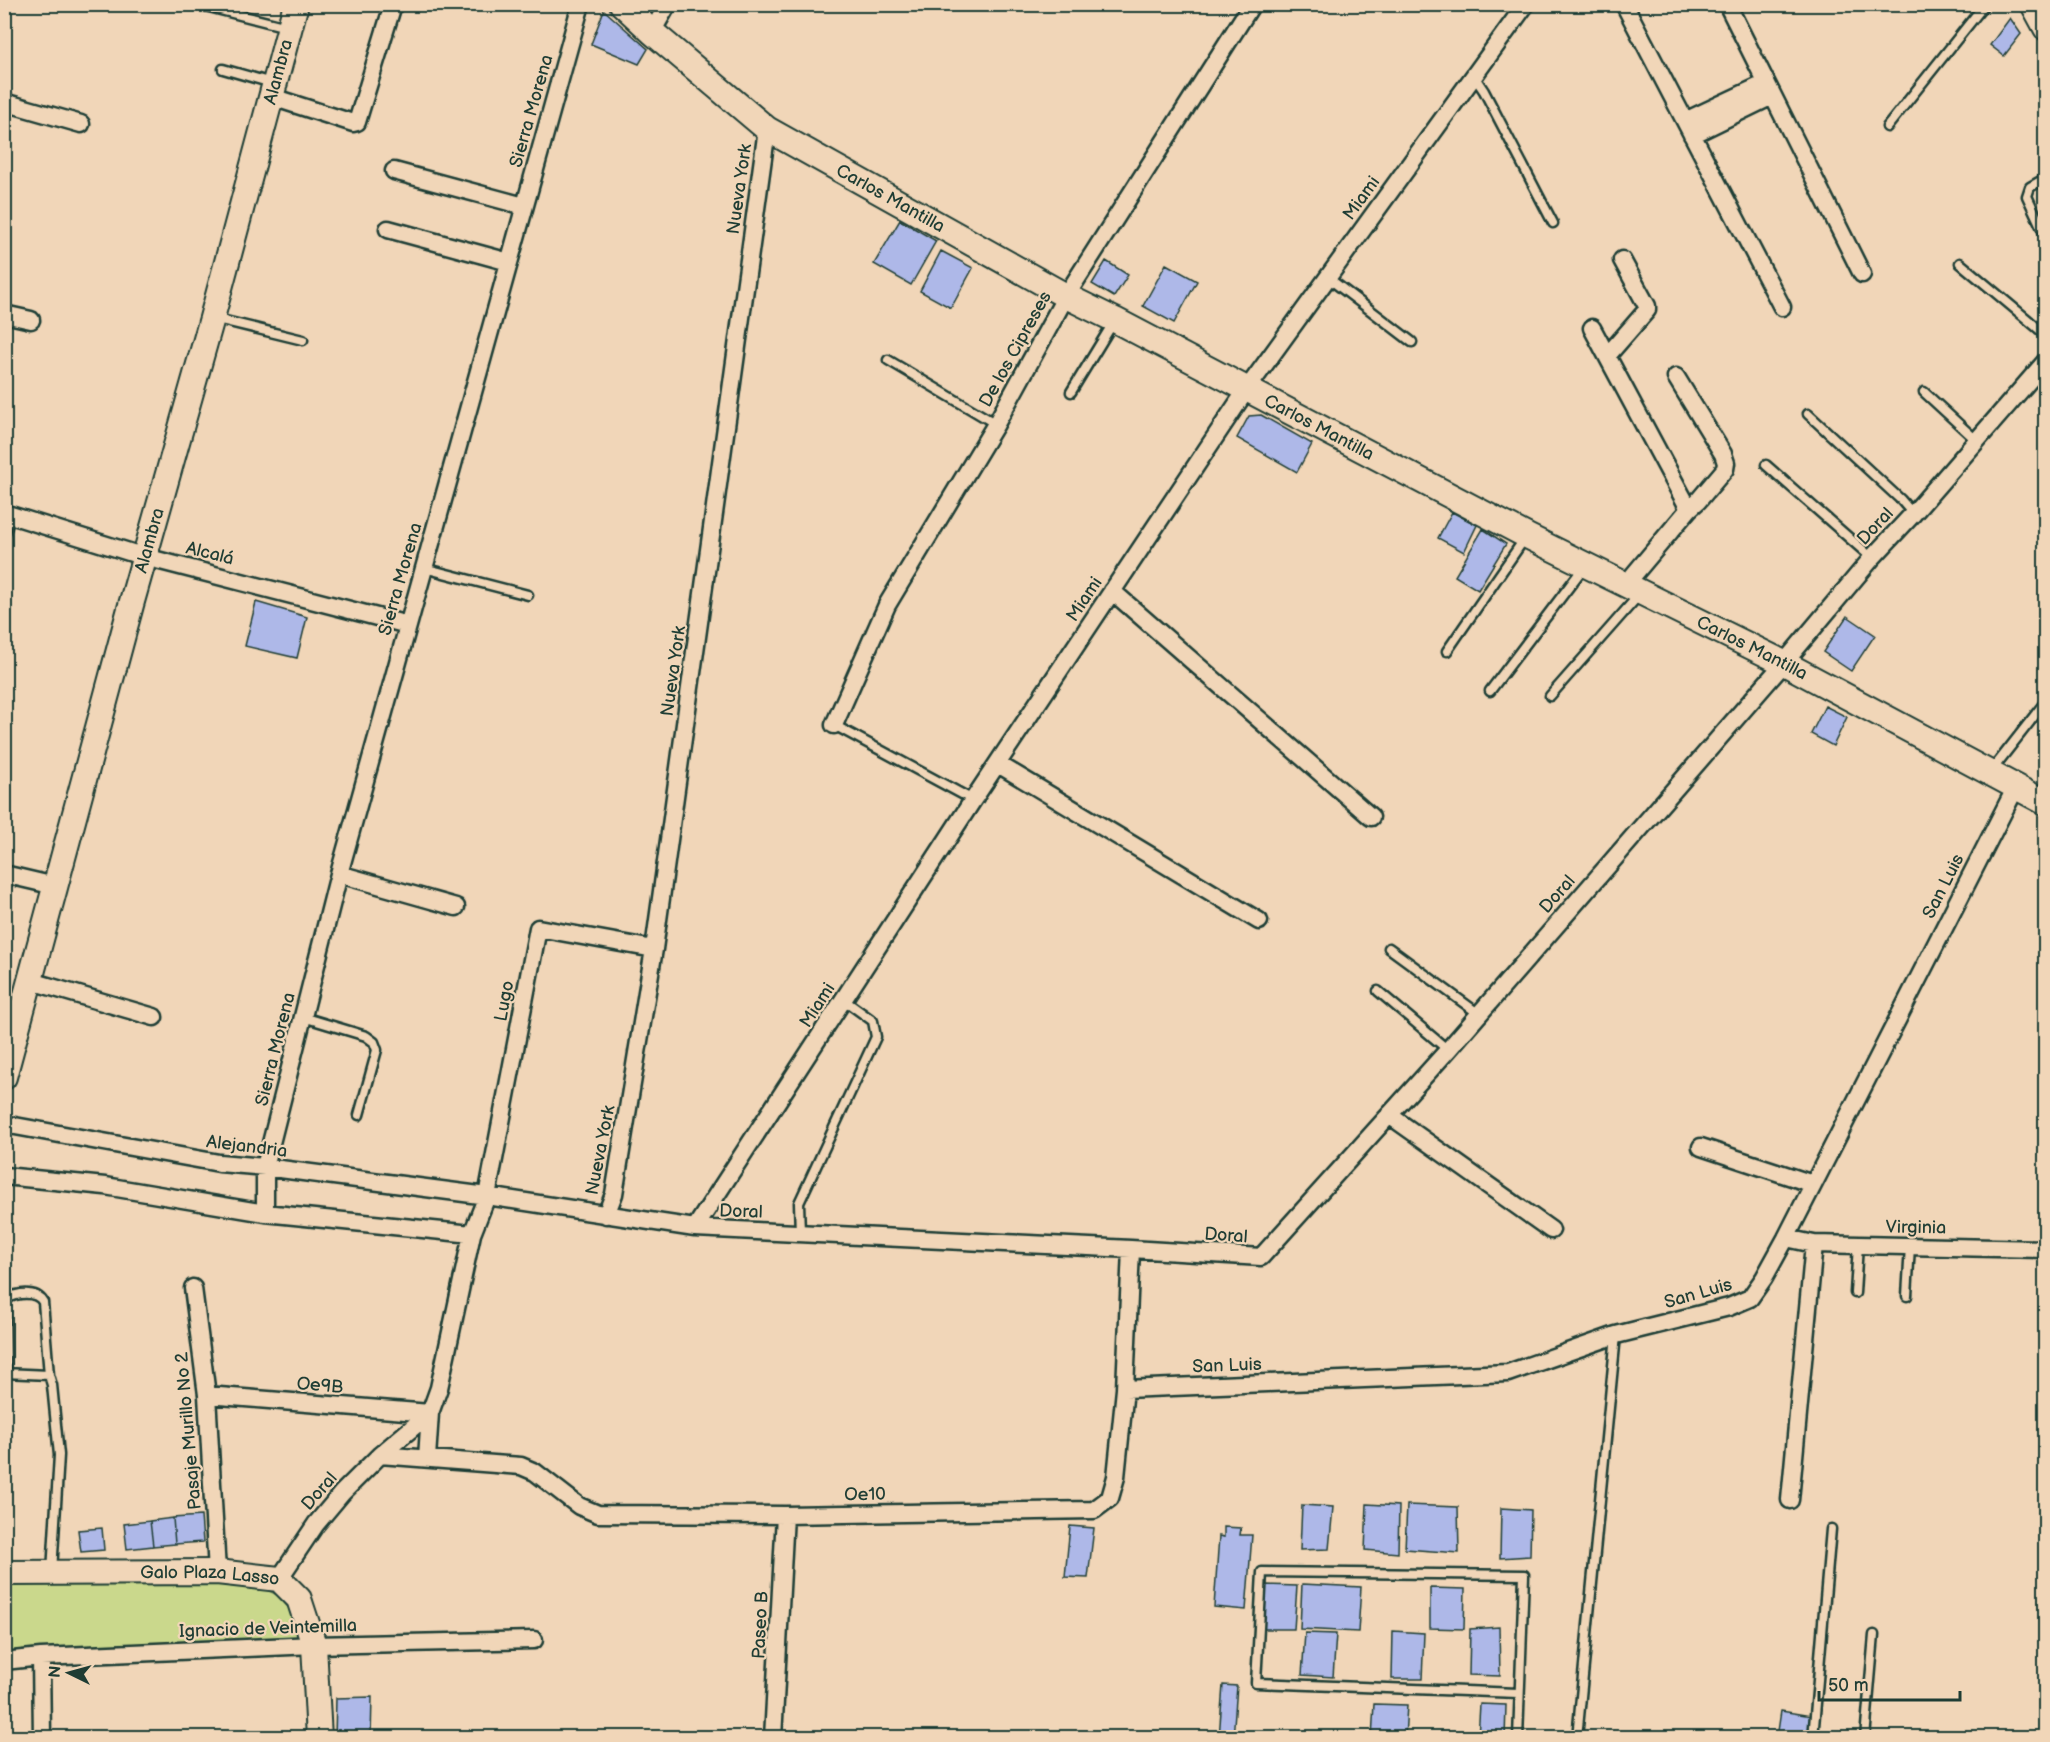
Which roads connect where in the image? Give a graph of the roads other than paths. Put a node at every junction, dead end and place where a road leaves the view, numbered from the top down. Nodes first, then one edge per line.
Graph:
1 (197, 4) edge
2 (296, 4) edge
3 (581, 4) edge
4 (622, 4) edge
5 (669, 4) edge
6 (1252, 4) edge
7 (1526, 4) edge
8 (1624, 4) edge
9 (1727, 4) edge
10 (1985, 4) edge
11 (2033, 4) edge
12 (392, 9) dead end
13 (290, 28) junction
14 (2046, 28) edge
15 (652, 33) junction
16 (223, 69) dead end
17 (1473, 75) junction
18 (1769, 89) junction
19 (273, 91) junction
20 (4, 102) edge
21 (81, 124) dead end
22 (1887, 127) dead end
23 (1689, 128) junction
24 (767, 129) junction
25 (394, 171) dead end
26 (2046, 178) edge
27 (524, 206) junction
28 (1553, 224) dead end
29 (388, 230) dead end
30 (2046, 237) edge
31 (1622, 260) dead end
32 (509, 262) junction
33 (1960, 263) dead end
34 (1862, 273) dead end
35 (1328, 277) junction
36 (1066, 296) junction
37 (1782, 307) dead end
38 (4, 314) edge
39 (212, 318) junction
40 (31, 320) dead end
41 (1115, 320) junction
42 (1592, 328) dead end
43 (2046, 335) edge
44 (303, 339) dead end
45 (1412, 342) dead end
46 (1607, 356) junction
47 (888, 360) dead end
48 (2046, 361) edge
49 (1676, 377) dead end
50 (1247, 389) junction
51 (1071, 392) dead end
52 (1924, 392) dead end
53 (1808, 414) dead end
54 (996, 423) junction
55 (1976, 440) junction
56 (1766, 465) dead end
57 (1689, 509) junction
58 (8, 514) edge
59 (1913, 514) junction
60 (4, 535) edge
61 (1527, 536) junction
62 (145, 557) junction
63 (1872, 558) junction
64 (1586, 564) junction
65 (424, 568) junction
66 (1634, 588) junction
67 (1112, 591) junction
68 (528, 595) dead end
69 (408, 625) junction
70 (1447, 651) dead end
71 (1784, 663) junction
72 (1490, 691) dead end
73 (1550, 696) dead end
74 (2046, 701) edge
75 (834, 725) joint
76 (998, 764) junction
77 (1989, 773) junction
78 (2016, 787) junction
79 (973, 800) junction
80 (2046, 803) edge
81 (1371, 817) dead end
82 (4, 874) edge
83 (339, 874) junction
84 (55, 886) junction
85 (456, 907) dead end
86 (1259, 921) dead end
87 (1389, 948) dead end
88 (654, 949) junction
89 (32, 981) junction
90 (1378, 992) dead end
91 (844, 1000) junction
92 (1479, 1014) junction
93 (154, 1017) dead end
94 (303, 1017) junction
95 (1448, 1050) junction
96 (4, 1077) edge
97 (1389, 1115) junction
98 (359, 1116) dead end
99 (4, 1124) edge
100 (1701, 1147) dead end
101 (265, 1167) junction
102 (4, 1176) edge
103 (1813, 1184) junction
104 (487, 1196) junction
105 (265, 1213) junction
106 (606, 1215) junction
107 (695, 1228) junction
108 (1551, 1230) dead end
109 (800, 1233) junction
110 (472, 1234) junction
111 (1786, 1238) junction
112 (1814, 1244) junction
113 (1858, 1245) junction
114 (1910, 1246) junction
115 (1131, 1249) junction
116 (2046, 1249) edge
117 (193, 1288) dead end
118 (1855, 1293) dead end
119 (1907, 1296) dead end
120 (1616, 1335) junction
121 (5, 1373) edge
122 (49, 1375) junction
123 (1125, 1389) junction
124 (207, 1395) junction
125 (430, 1413) junction
126 (381, 1455) junction
127 (427, 1458) junction
128 (1790, 1500) dead end
129 (785, 1515) junction
130 (1831, 1529) dead end
131 (218, 1572) junction
132 (4, 1573) edge
133 (51, 1573) junction
134 (279, 1579) junction
135 (1874, 1635) dead end
136 (534, 1640) dead end
137 (314, 1644) junction
138 (41, 1657) junction
139 (4, 1660) edge
140 (1518, 1693) junction
141 (42, 1737) edge
142 (319, 1737) edge
143 (773, 1737) edge
144 (1518, 1737) edge
145 (1577, 1737) edge
146 (1813, 1737) edge
147 (1865, 1737) edge

1 - 13 lane
2 - 13 street, Alambra
3 - 27 street, Sierra Morena
4 - 15 street, Carlos Mantilla
5 - 15 street
6 - 36 street, De los Cipreses
7 - 17 street, Miami
8 - 23 street
9 - 18 street
10 - 22 lane
11 - 14 street
12 - 19 street
13 - 19 street, Alambra
15 - 24 street, Carlos Mantilla
16 - 19 lane
17 - 28 lane
17 - 35 street, Miami
18 - 23 street
18 - 34 street
19 - 39 street, Alambra
20 - 21 street
23 - 37 street
24 - 36 street, Carlos Mantilla
24 - 88 street, Nueva York
25 - 27 street
26 - 30 lane
27 - 32 street, Sierra Morena
29 - 32 street
31 - 46 street
32 - 65 street, Sierra Morena
33 - 43 lane
35 - 45 lane
35 - 50 street, Miami
36 - 41 street, Carlos Mantilla
36 - 54 street, De los Cipreses
38 - 40 street
39 - 44 lane
39 - 62 street, Alambra
41 - 50 street, Carlos Mantilla
41 - 51 lane
42 - 46 street
46 - 57 street
47 - 54 lane
48 - 55 street, Doral
49 - 57 street
50 - 61 street, Carlos Mantilla
50 - 67 street, Miami
52 - 55 lane
53 - 59 lane
54 - 75 street, De los Cipreses
55 - 59 street, Doral
56 - 63 lane
57 - 66 street
58 - 60 lane
58 - 62 street, Alcalá
59 - 63 street, Doral
61 - 64 street, Carlos Mantilla
61 - 70 lane
62 - 69 street, Alcalá
62 - 84 street, Alambra
63 - 71 street, Doral
64 - 66 street, Carlos Mantilla
64 - 72 lane
65 - 68 lane
65 - 69 street, Sierra Morena
66 - 71 street, Carlos Mantilla
66 - 73 lane
67 - 76 street, Miami
67 - 81 street
69 - 83 street, Sierra Morena
71 - 77 street, Carlos Mantilla
71 - 92 street, Doral
74 - 77 lane
75 - 79 lane
76 - 79 street, Miami
76 - 86 street
77 - 78 street, Carlos Mantilla
78 - 80 street, Carlos Mantilla
78 - 103 street, San Luis
79 - 91 street, Miami
82 - 84 street
83 - 85 street
83 - 94 street, Sierra Morena
84 - 89 street, Alambra
87 - 92 lane
88 - 104 street, Lugo
88 - 106 street, Nueva York
89 - 93 street
89 - 96 street, Alambra
90 - 95 lane
91 - 107 street, Miami
91 - 109 lane
92 - 95 street, Doral
94 - 98 lane
94 - 101 street, Sierra Morena
95 - 97 street, Doral
97 - 108 street
97 - 115 street, Doral
99 - 101 street, Alejandria
100 - 103 street
101 - 104 street, Alejandria
101 - 105 street, Sierra Morena
102 - 105 street
103 - 111 street, San Luis
104 - 106 street, Doral
104 - 110 street
105 - 110 street
106 - 107 street, Doral
107 - 109 street, Doral
109 - 115 street, Doral
110 - 125 street
111 - 112 street, Virginia
111 - 120 street, San Luis
112 - 113 street, Virginia
112 - 128 street
113 - 114 street, Virginia
113 - 118 lane
114 - 116 street, Virginia
114 - 119 lane
115 - 123 street, Oe10
117 - 124 street, Pasaje Murillo No 2
120 - 123 street, San Luis
120 - 145 lane
121 - 122 lane
121 - 122 lane
122 - 133 lane
123 - 129 street, Oe10
124 - 125 street, Oe9B
124 - 131 street, Pasaje Murillo No 2
125 - 126 street, Doral
125 - 127 street
126 - 127 street, Oe10
126 - 134 street, Doral
127 - 129 street, Oe10
129 - 143 street, Paseo B
130 - 146 lane
131 - 133 street, Galo Plaza Lasso
131 - 134 street, Galo Plaza Lasso
132 - 133 street, Galo Plaza Lasso
134 - 137 street, Galo Plaza Lasso
135 - 147 lane
136 - 137 street, Ignacio de Veintemilla
137 - 138 street, Ignacio de Veintemilla
137 - 142 street, Galo Plaza Lasso
138 - 139 street, Ignacio de Veintemilla
138 - 141 street
140 - 140 lane
140 - 144 lane

